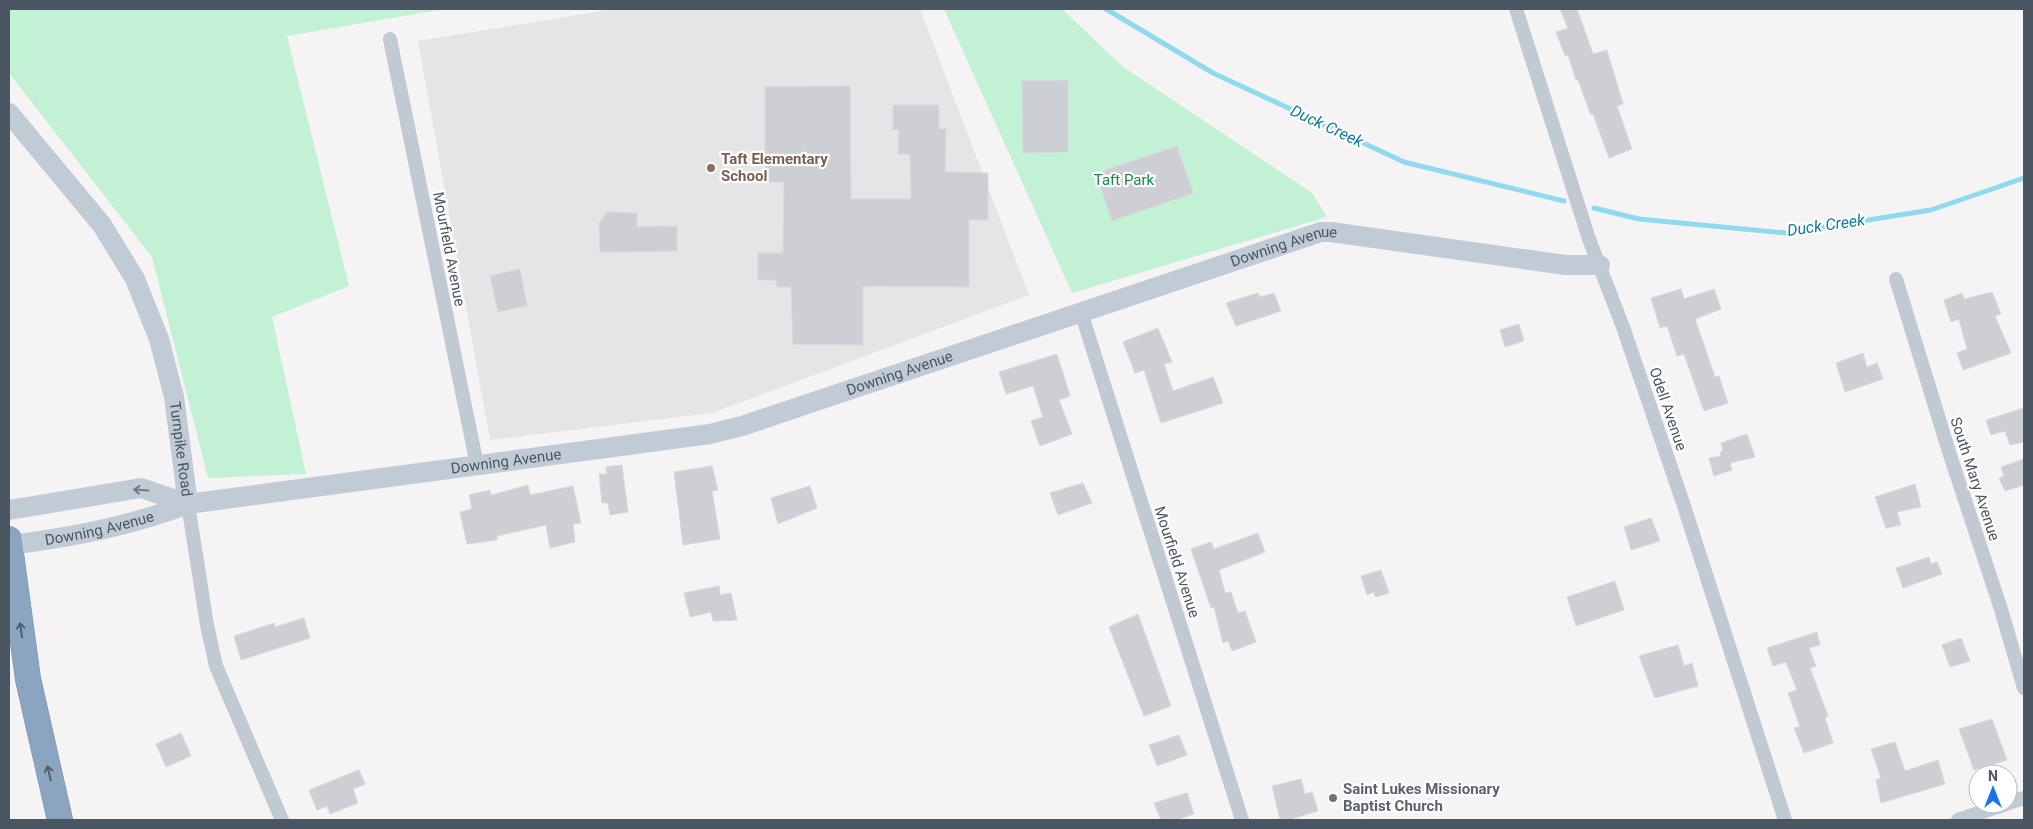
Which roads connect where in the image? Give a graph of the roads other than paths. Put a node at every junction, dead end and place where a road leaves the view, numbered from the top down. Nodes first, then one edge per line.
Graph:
1 (1516, 9) edge
2 (390, 39) dead end
3 (9, 113) edge
4 (1600, 265) junction
5 (1896, 279) dead end
6 (1081, 312) junction
7 (477, 465) junction
8 (188, 504) junction
9 (9, 510) edge
10 (9, 543) edge
11 (2024, 688) edge
12 (1976, 814) edge
13 (60, 820) edge
14 (282, 820) edge
15 (1242, 820) edge
16 (1785, 820) edge
17 (1958, 820) edge

1 - 4 street, Odell Avenue
2 - 7 street, Mourfield Avenue
3 - 8 street, Turnpike Road
4 - 6 street, Downing Avenue
4 - 16 street, Odell Avenue
5 - 11 street, South Mary Avenue
6 - 7 street, Downing Avenue
6 - 15 street, Mourfield Avenue
7 - 8 street, Downing Avenue
8 -> 9 street, Downing Avenue
8 - 10 street, Downing Avenue
8 - 14 street, Turnpike Road
13 -> 10 highway
12 - 17 street

